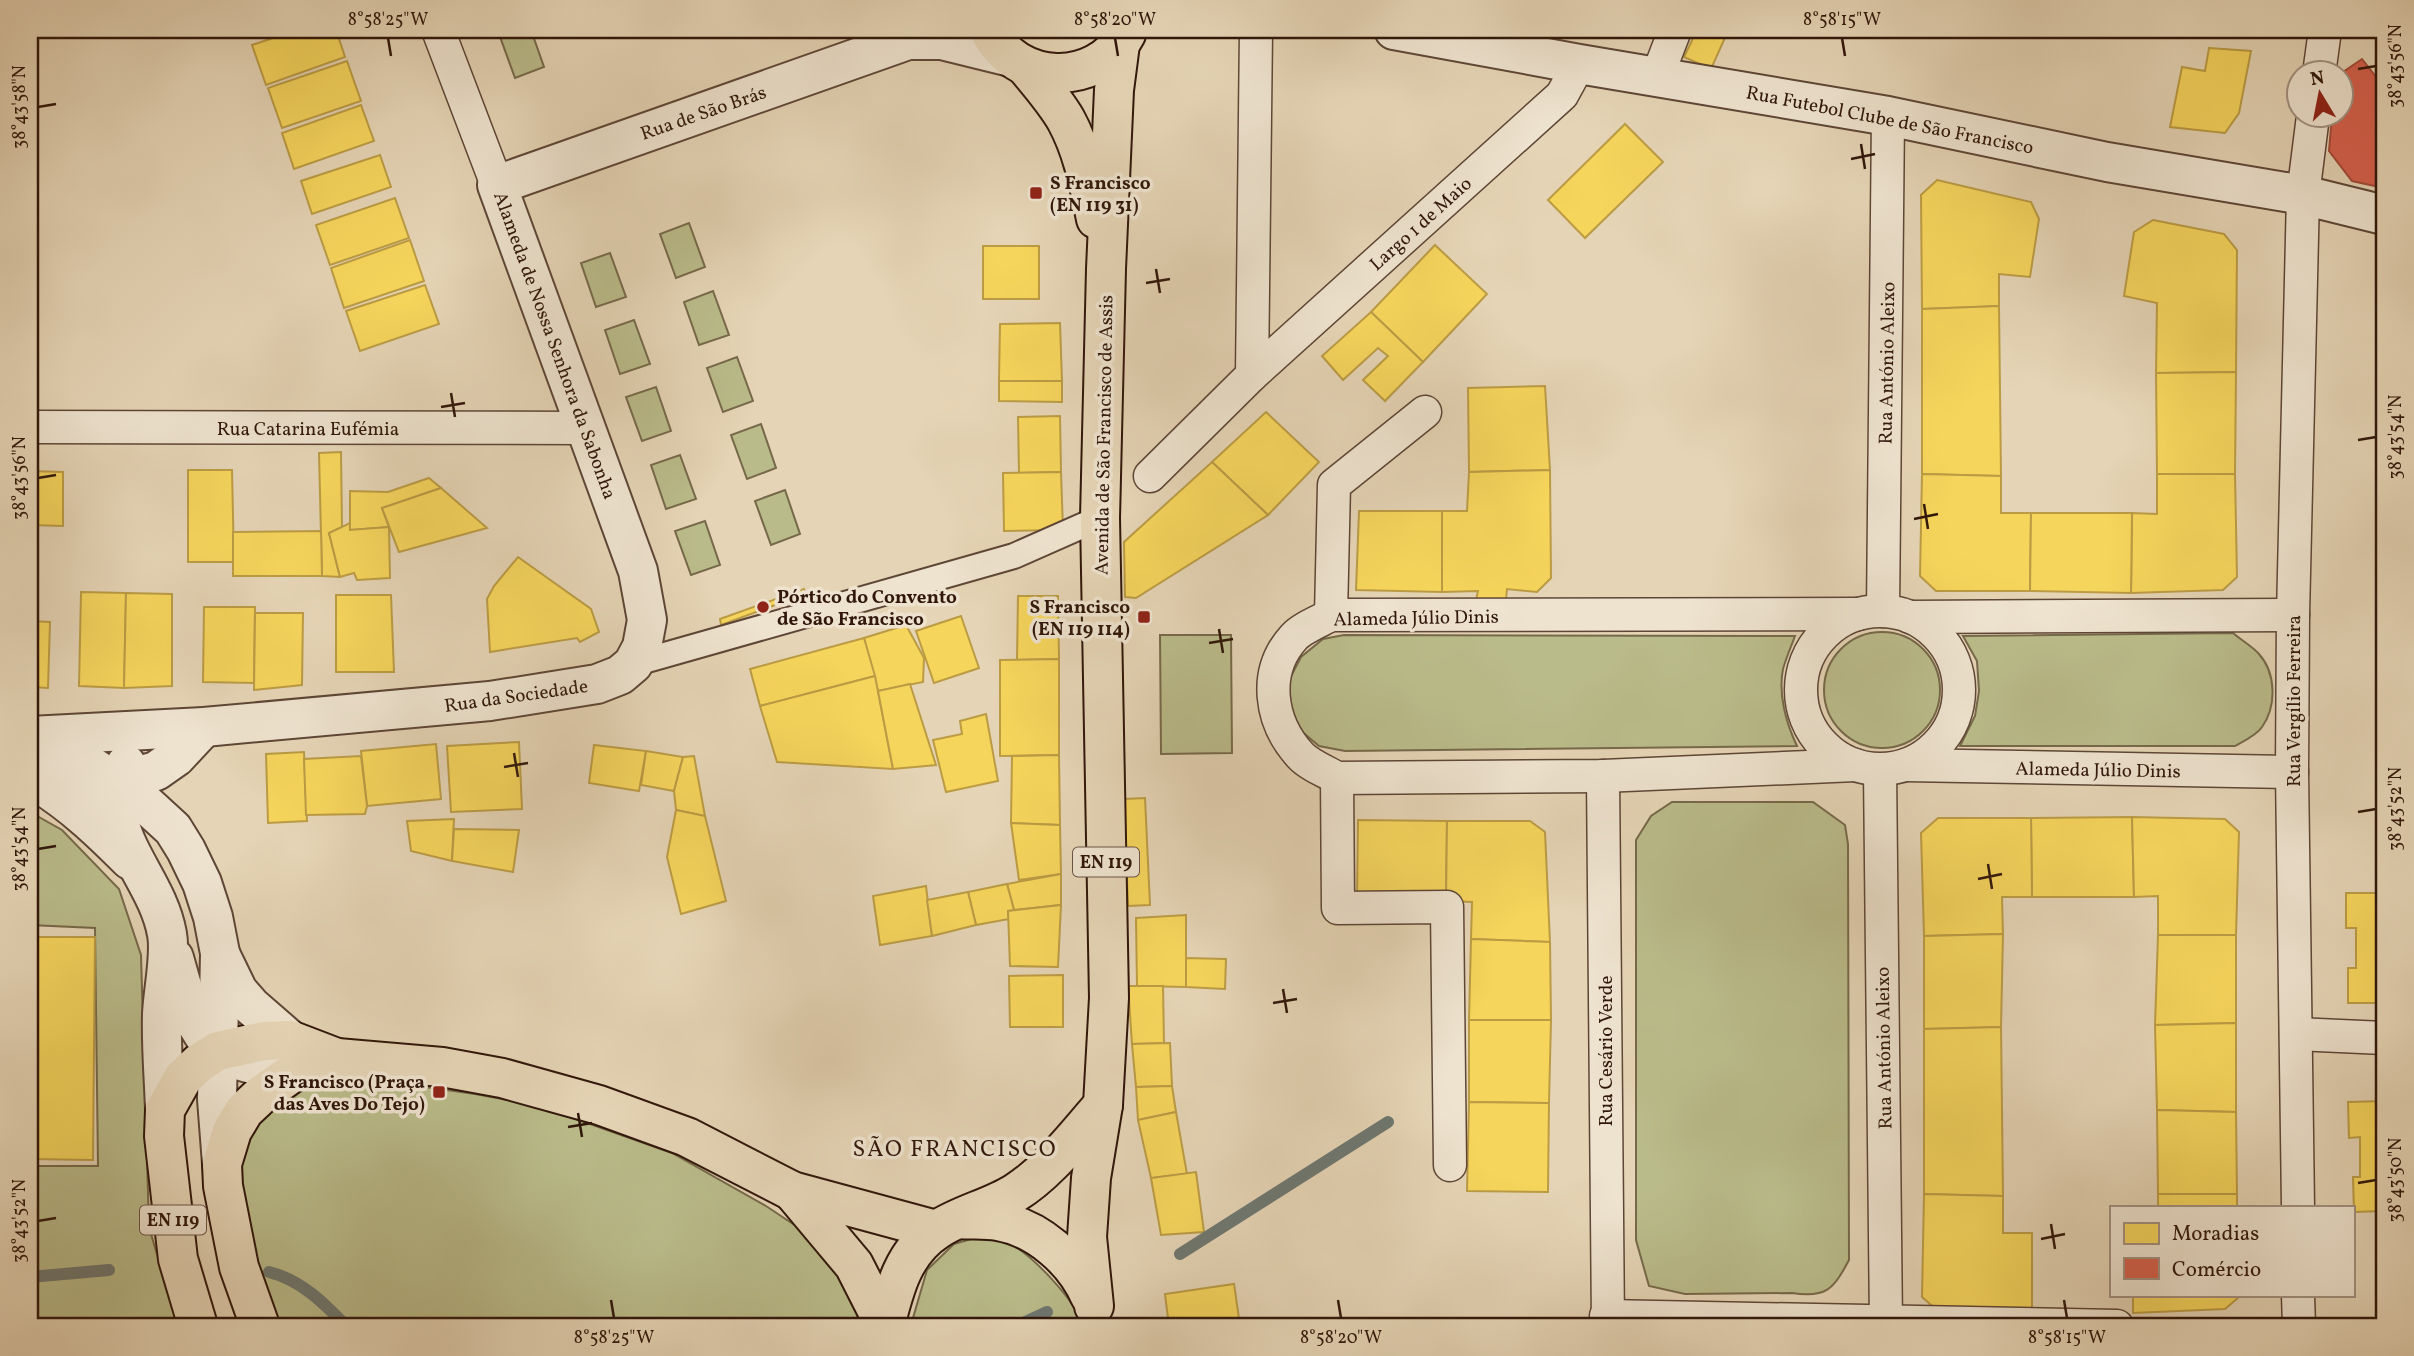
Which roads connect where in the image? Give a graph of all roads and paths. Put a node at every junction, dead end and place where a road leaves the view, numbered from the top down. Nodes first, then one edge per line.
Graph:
1 (438, 30) edge
2 (1256, 30) edge
3 (1394, 30) edge
4 (1675, 30) edge
5 (2325, 30) edge
6 (914, 35) edge
7 (1127, 35) edge
8 (1009, 51) edge
9 (2321, 60) edge
10 (1579, 64) junction
11 (1657, 77) junction
12 (1888, 116) junction
13 (2312, 130) edge
14 (497, 185) junction
15 (2303, 195) junction
16 (2384, 215) edge
17 (1106, 270) junction
18 (1252, 375) junction
19 (1425, 412) dead end
20 (30, 427) edge
21 (587, 428) junction
22 (1150, 476) dead end
23 (1100, 518) junction
24 (1883, 614) junction
25 (1331, 615) junction
26 (2293, 615) junction
27 (633, 663) junction
28 (204, 727) junction
29 (149, 731) junction
30 (30, 737) edge
31 (176, 757) junction
32 (1880, 767) junction
33 (2292, 772) junction
34 (30, 775) edge
35 (1603, 776) junction
36 (1337, 778) junction
37 (117, 782) junction
38 (173, 829) junction
39 (142, 872) junction
40 (167, 936) junction
41 (220, 953) junction
42 (2296, 1034) junction
43 (2384, 1038) edge
44 (218, 1051) junction
45 (292, 1056) junction
46 (1103, 1105) junction
47 (165, 1110) junction
48 (222, 1164) junction
49 (1450, 1165) dead end
50 (792, 1191) junction
51 (2298, 1206) edge
52 (948, 1225) junction
53 (2298, 1296) edge
54 (1099, 1316) edge
55 (1607, 1321) edge
56 (1886, 1324) edge
57 (198, 1326) edge
58 (260, 1326) edge
59 (885, 1326) edge
60 (2117, 1326) edge
61 (2298, 1326) edge

1 - 14 street, Alameda de Nossa Senhora da Sabonha
2 - 18 street
3 - 10 street, Rua Futebol Clube de São Francisco
4 - 11 street
5 - 9 street
6 - 8 street, Rua de São Brás
6 - 14 street, Rua de São Brás
7 - 8 main road, Avenida de São Francisco de Assis
7 - 17 main road, Avenida de São Francisco de Assis / EN 119
8 - 17 main road, Avenida de São Francisco de Assis / EN 119
10 - 11 street, Rua Futebol Clube de São Francisco
10 - 18 street, Largo 1 de Maio
11 - 12 street, Rua Futebol Clube de São Francisco
12 - 15 street, Rua Futebol Clube de São Francisco
12 - 24 street, Rua António Aleixo
13 - 15 street, Rua Vergílio Ferreira
14 - 21 street, Alameda de Nossa Senhora da Sabonha
15 - 16 street, Rua Futebol Clube de São Francisco
15 - 26 street, Rua Vergílio Ferreira
17 - 23 main road, Avenida de São Francisco de Assis / EN 119
18 - 22 street, Largo 1 de Maio
19 - 25 street
20 - 21 street, Rua Catarina Eufémia
21 - 27 street, Alameda de Nossa Senhora da Sabonha
23 - 27 street, Rua da Sociedade
23 - 46 main road, Avenida de São Francisco de Assis / EN 119
24 - 25 street, Alameda Júlio Dinis
24 - 26 street, Alameda Júlio Dinis
24 - 32 street, Alameda Júlio Dinis
24 - 32 street
25 - 36 street, Alameda Júlio Dinis
26 - 33 street, Rua Vergílio Ferreira
27 - 28 street, Rua da Sociedade
28 - 29 street, Rua da Sociedade
28 - 31 street
29 - 30 street, Rua da Sociedade
29 - 37 street
30 - 37 street
31 - 37 street
31 - 38 street
32 - 33 street, Alameda Júlio Dinis
32 - 35 street, Alameda Júlio Dinis
32 - 56 street, Rua António Aleixo
33 - 42 street, Rua Vergílio Ferreira
34 - 37 street
34 - 39 street
35 - 36 street, Alameda Júlio Dinis
35 - 55 street, Rua Cesário Verde
36 - 49 street
37 - 38 street
37 - 39 street
38 - 41 street
39 - 40 street
40 - 44 street
40 - 47 street
41 - 44 street
41 - 45 street
42 - 43 street
42 - 51 street, Rua Vergílio Ferreira
44 - 45 street
44 - 47 main road
44 - 48 street
45 - 48 main road, EN 119
45 - 50 main road, EN 119
46 - 52 main road, EN 119
46 - 54 main road, Avenida de São Francisco de Assis / EN 119
47 - 57 main road, EN 119
48 - 58 main road, EN 119
50 - 52 main road, EN 119
50 - 59 main road, EN 119
52 - 54 main road, Avenida de São Francisco de Assis / EN 119
52 - 59 main road, EN 119
53 - 61 street
55 - 56 street
56 - 60 street

